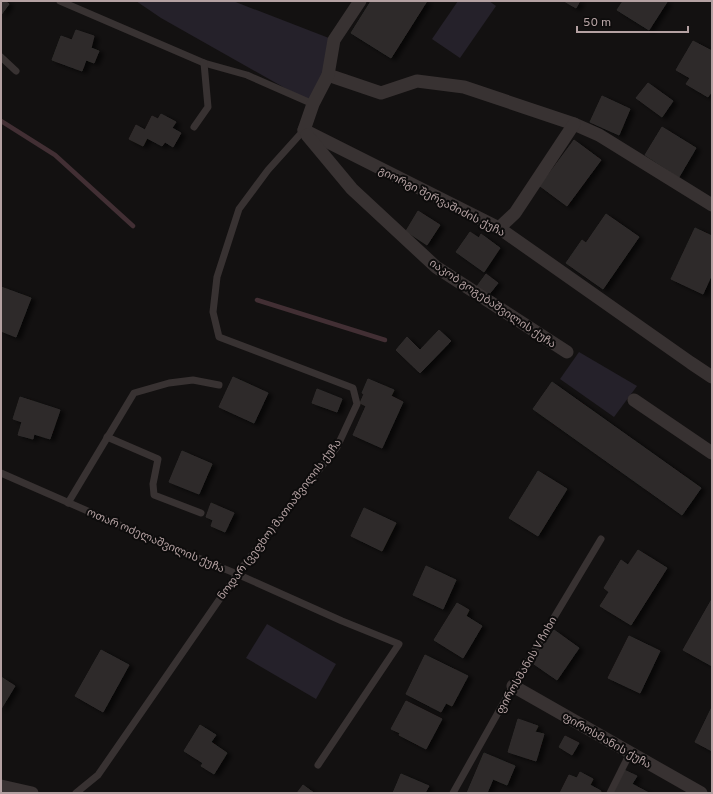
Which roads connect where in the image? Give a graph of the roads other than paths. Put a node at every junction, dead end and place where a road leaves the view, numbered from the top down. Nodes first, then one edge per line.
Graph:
1 (60, 1) edge
2 (360, 1) edge
3 (1, 57) edge
4 (204, 63) junction
5 (16, 71) dead end
6 (328, 76) junction
7 (313, 104) junction
8 (574, 124) junction
9 (194, 127) dead end
10 (304, 130) junction
11 (712, 205) edge
12 (499, 228) junction
13 (567, 352) dead end
14 (712, 377) edge
15 (219, 385) dead end
16 (634, 400) dead end
17 (107, 437) junction
18 (712, 452) edge
19 (1, 473) edge
20 (68, 502) junction
21 (201, 513) dead end
22 (601, 539) dead end
23 (237, 574) junction
24 (513, 686) junction
25 (630, 753) junction
26 (318, 765) dead end
27 (1, 786) edge
28 (32, 793) edge
29 (76, 793) edge
30 (453, 793) edge
31 (610, 793) edge
32 (701, 793) edge

1 - 4 lane
2 - 6 street
3 - 5 lane
4 - 7 lane
4 - 9 lane
6 - 7 street
6 - 8 street
7 - 10 street
8 - 11 street
8 - 12 street
10 - 12 street, გიორგი შერვაშიძის ქუჩა
10 - 13 street, იაკობ გოგებაშვილის ქუჩა
10 - 23 lane, ნოდარ (ვეფხო) მათიაშვილის ქუჩა
12 - 14 street, გიორგი შერვაშიძის ქუჩა
15 - 17 lane
16 - 18 street
17 - 20 lane
17 - 21 lane
19 - 20 lane, ოთარ ოძელაშვილის ქუჩა
20 - 23 lane, ოთარ ოძელაშვილის ქუჩა
22 - 24 lane, ფიროსმანის V ჩიხი
23 - 26 lane, ოთარ ოძელაშვილის ქუჩა
23 - 29 lane, ნოდარ (ვეფხო) მათიაშვილის ქუჩა
24 - 25 street, ფიროსმანის ქუჩა
24 - 30 lane, ფიროსმანის V ჩიხი
25 - 31 lane
25 - 32 street, ფიროსმანის ქუჩა
27 - 28 street

